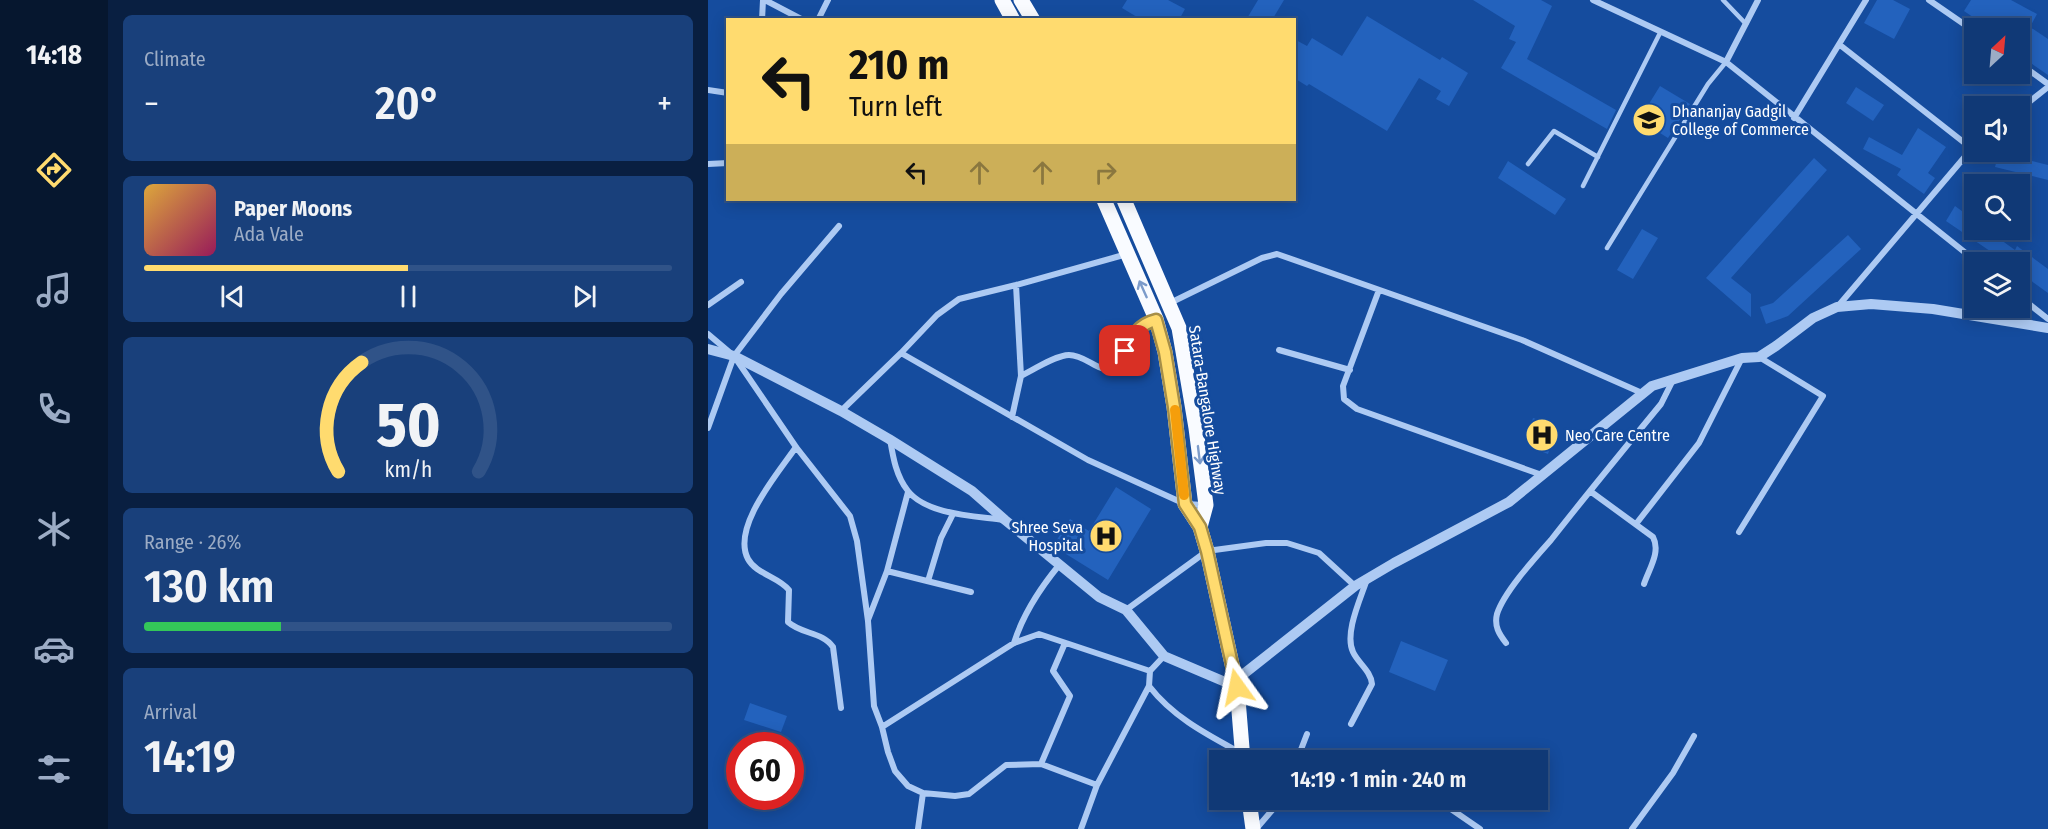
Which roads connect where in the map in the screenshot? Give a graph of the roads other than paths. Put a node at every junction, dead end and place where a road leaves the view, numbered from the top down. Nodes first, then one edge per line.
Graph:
1 (764, 0) edge
2 (828, 0) edge
3 (1002, 0) edge
4 (1021, 0) edge
5 (1593, 0) edge
6 (1723, 0) edge
7 (1758, 0) edge
8 (1866, 0) edge
9 (1929, 0) edge
10 (762, 18) edge
11 (799, 18) edge
12 (819, 18) edge
13 (1012, 18) edge
14 (1032, 18) edge
15 (1964, 23) edge
16 (1746, 24) junction
17 (1660, 33) junction
18 (1840, 45) junction
19 (1726, 62) junction
20 (2030, 71) edge
21 (2048, 85) edge
22 (708, 90) edge
23 (726, 93) edge
24 (2030, 101) edge
25 (1794, 118) junction
26 (1964, 141) edge
27 (1598, 157) junction
28 (1964, 157) edge
29 (726, 163) edge
30 (708, 164) edge
31 (1528, 164) dead end
32 (1583, 186) dead end
33 (1104, 201) edge
34 (1124, 201) edge
35 (1917, 214) junction
36 (839, 226) dead end
37 (1607, 248) dead end
38 (1964, 252) edge
39 (1127, 253) junction
40 (741, 282) dead end
41 (1016, 285) junction
42 (1379, 290) junction
43 (1170, 303) junction
44 (2030, 304) edge
45 (708, 305) edge
46 (1837, 308) junction
47 (2048, 318) edge
48 (1156, 320) junction
49 (2048, 328) edge
50 (708, 334) edge
51 (708, 349) edge
52 (1279, 350) dead end
53 (901, 353) junction
54 (734, 356) junction
55 (1759, 357) junction
56 (1742, 358) junction
57 (1350, 370) junction
58 (1021, 376) junction
59 (1673, 380) junction
60 (1642, 393) junction
61 (841, 411) junction
62 (1012, 417) junction
63 (708, 428) edge
64 (889, 439) junction
65 (796, 447) junction
66 (1542, 475) junction
67 (1590, 491) junction
68 (908, 492) junction
69 (1185, 504) junction
70 (1206, 505) junction
71 (953, 514) junction
72 (1005, 520) junction
73 (1636, 524) junction
74 (1200, 527) junction
75 (1739, 532) dead end
76 (1207, 551) junction
77 (1060, 563) junction
78 (887, 571) junction
79 (1368, 578) junction
80 (928, 581) junction
81 (1644, 584) dead end
82 (1355, 586) junction
83 (971, 592) dead end
84 (1126, 610) junction
85 (868, 621) junction
86 (1014, 643) junction
87 (1065, 643) junction
88 (1506, 643) dead end
89 (1164, 656) junction
90 (1150, 671) junction
91 (1236, 684) junction
92 (1149, 686) junction
93 (841, 708) dead end
94 (1351, 724) dead end
95 (882, 727) junction
96 (1307, 734) dead end
97 (1694, 736) dead end
98 (1232, 750) edge
99 (1242, 750) edge
100 (1301, 750) edge
101 (1041, 764) junction
102 (1097, 785) junction
103 (923, 794) junction
104 (1251, 810) edge
105 (1272, 810) edge
106 (1452, 810) edge
107 (918, 829) edge
108 (1081, 829) edge
109 (1254, 829) edge
110 (1480, 829) edge
111 (1632, 829) edge

1 - 10 street
1 - 11 street
2 - 12 street
3 - 13 main road
4 - 14 main road
5 - 17 street
6 - 16 lane
7 - 16 street
8 - 18 street
9 - 15 street
16 - 19 street
17 - 19 street
17 - 27 lane
18 - 25 street
18 - 26 street
19 - 25 street
19 - 37 lane
20 - 21 street
21 - 24 street
22 - 23 street
25 - 35 street
27 - 31 lane
27 - 32 lane
28 - 35 street
29 - 30 street
33 - 39 main road, Satara-Bangalore Highway
34 - 43 main road, Satara-Bangalore Highway
35 - 38 street
35 - 46 street
36 - 54 street
39 - 41 street
48 -> 39 main road, Satara-Bangalore Highway
40 - 45 street
41 - 53 street
41 - 58 street
42 - 43 street
42 - 57 street
42 - 60 street
43 -> 70 main road, Satara-Bangalore Highway
44 - 47 street
46 - 49 street
46 - 55 street
48 - 58 street
48 - 69 main road, Satara-Bangalore Highway
50 - 54 street
51 - 54 street
52 - 57 street
53 - 61 street
53 - 62 street
54 - 61 street
54 - 63 street
54 - 65 street
55 - 56 street
55 - 75 street
56 - 59 street
56 - 73 street
57 - 66 street
58 - 62 street
59 - 60 street
59 - 67 street
60 - 66 street
61 - 64 street
62 - 69 street
64 - 68 street
64 - 72 street
65 - 85 street
65 - 93 street
66 - 79 street
67 - 73 street
67 - 88 street
68 - 71 street
68 - 78 street
69 - 70 street
69 - 74 main road, Satara-Bangalore Highway
70 - 74 main road, Satara-Bangalore Highway
71 - 72 street
71 - 80 street
72 - 77 street
73 - 81 street
74 - 76 main road, Satara-Bangalore Highway
76 - 82 street
76 - 84 street
76 - 91 main road, Satara-Bangalore Highway
77 - 84 street
77 - 86 street
78 - 80 street
78 - 85 street
79 - 82 street
79 - 94 street
80 - 83 street
82 - 91 street
84 - 89 street
85 - 95 street
86 - 87 street
86 - 95 street
87 - 90 street
87 - 101 street
89 - 90 street
89 - 91 street
90 - 92 street
91 - 99 main road, Satara-Bangalore Highway
92 - 98 street
92 - 102 street
95 - 103 street
96 - 100 street
97 - 111 street
101 - 102 street
101 - 103 street
102 - 108 street
103 - 107 street
104 - 109 main road
105 - 109 street
106 - 110 street

